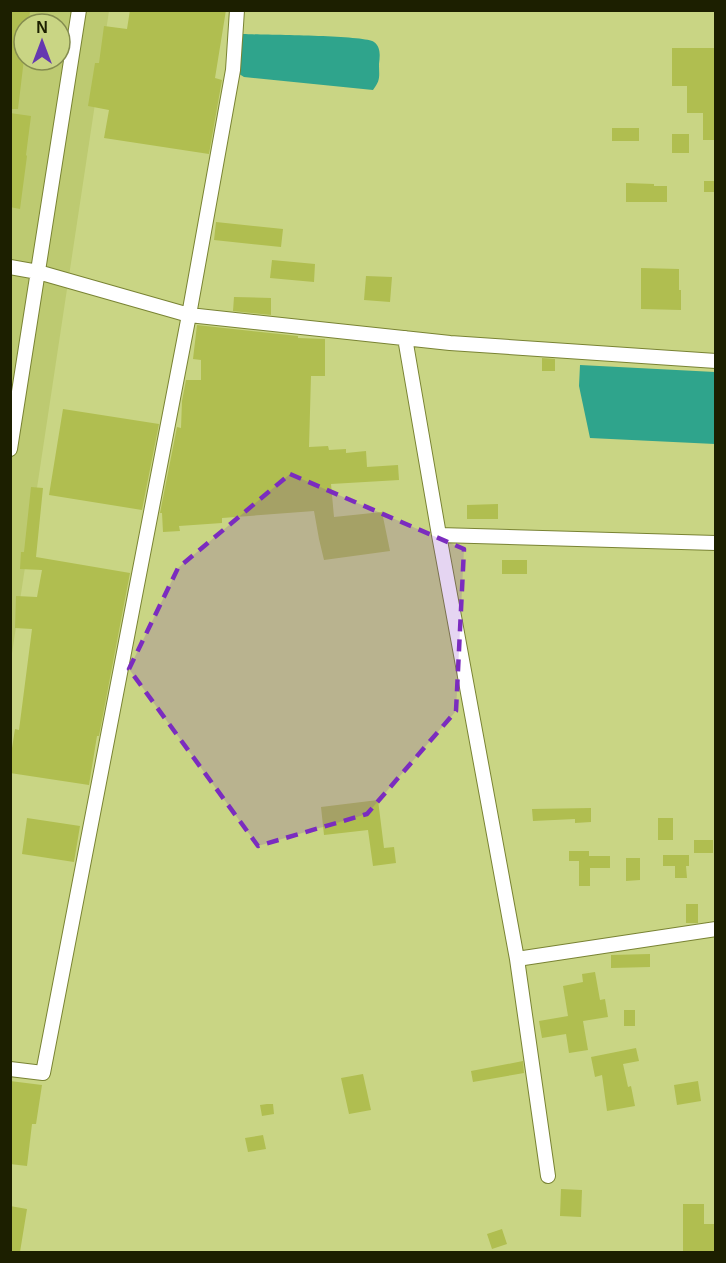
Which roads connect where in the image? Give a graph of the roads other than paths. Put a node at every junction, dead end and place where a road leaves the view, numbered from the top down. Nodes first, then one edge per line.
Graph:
1 (79, 10) edge
2 (237, 10) edge
3 (10, 267) edge
4 (38, 272) junction
5 (189, 315) junction
6 (405, 338) junction
7 (716, 361) edge
8 (10, 449) edge
9 (439, 535) junction
10 (716, 543) edge
11 (716, 929) edge
12 (517, 958) junction
13 (10, 1069) edge
14 (548, 1176) dead end

1 - 4 street
2 - 5 street
3 - 4 street
4 - 5 street
4 - 8 street
5 - 6 street
5 - 13 street
6 - 7 street
6 - 9 street
9 - 10 street
9 - 12 street
11 - 12 street
12 - 14 street

